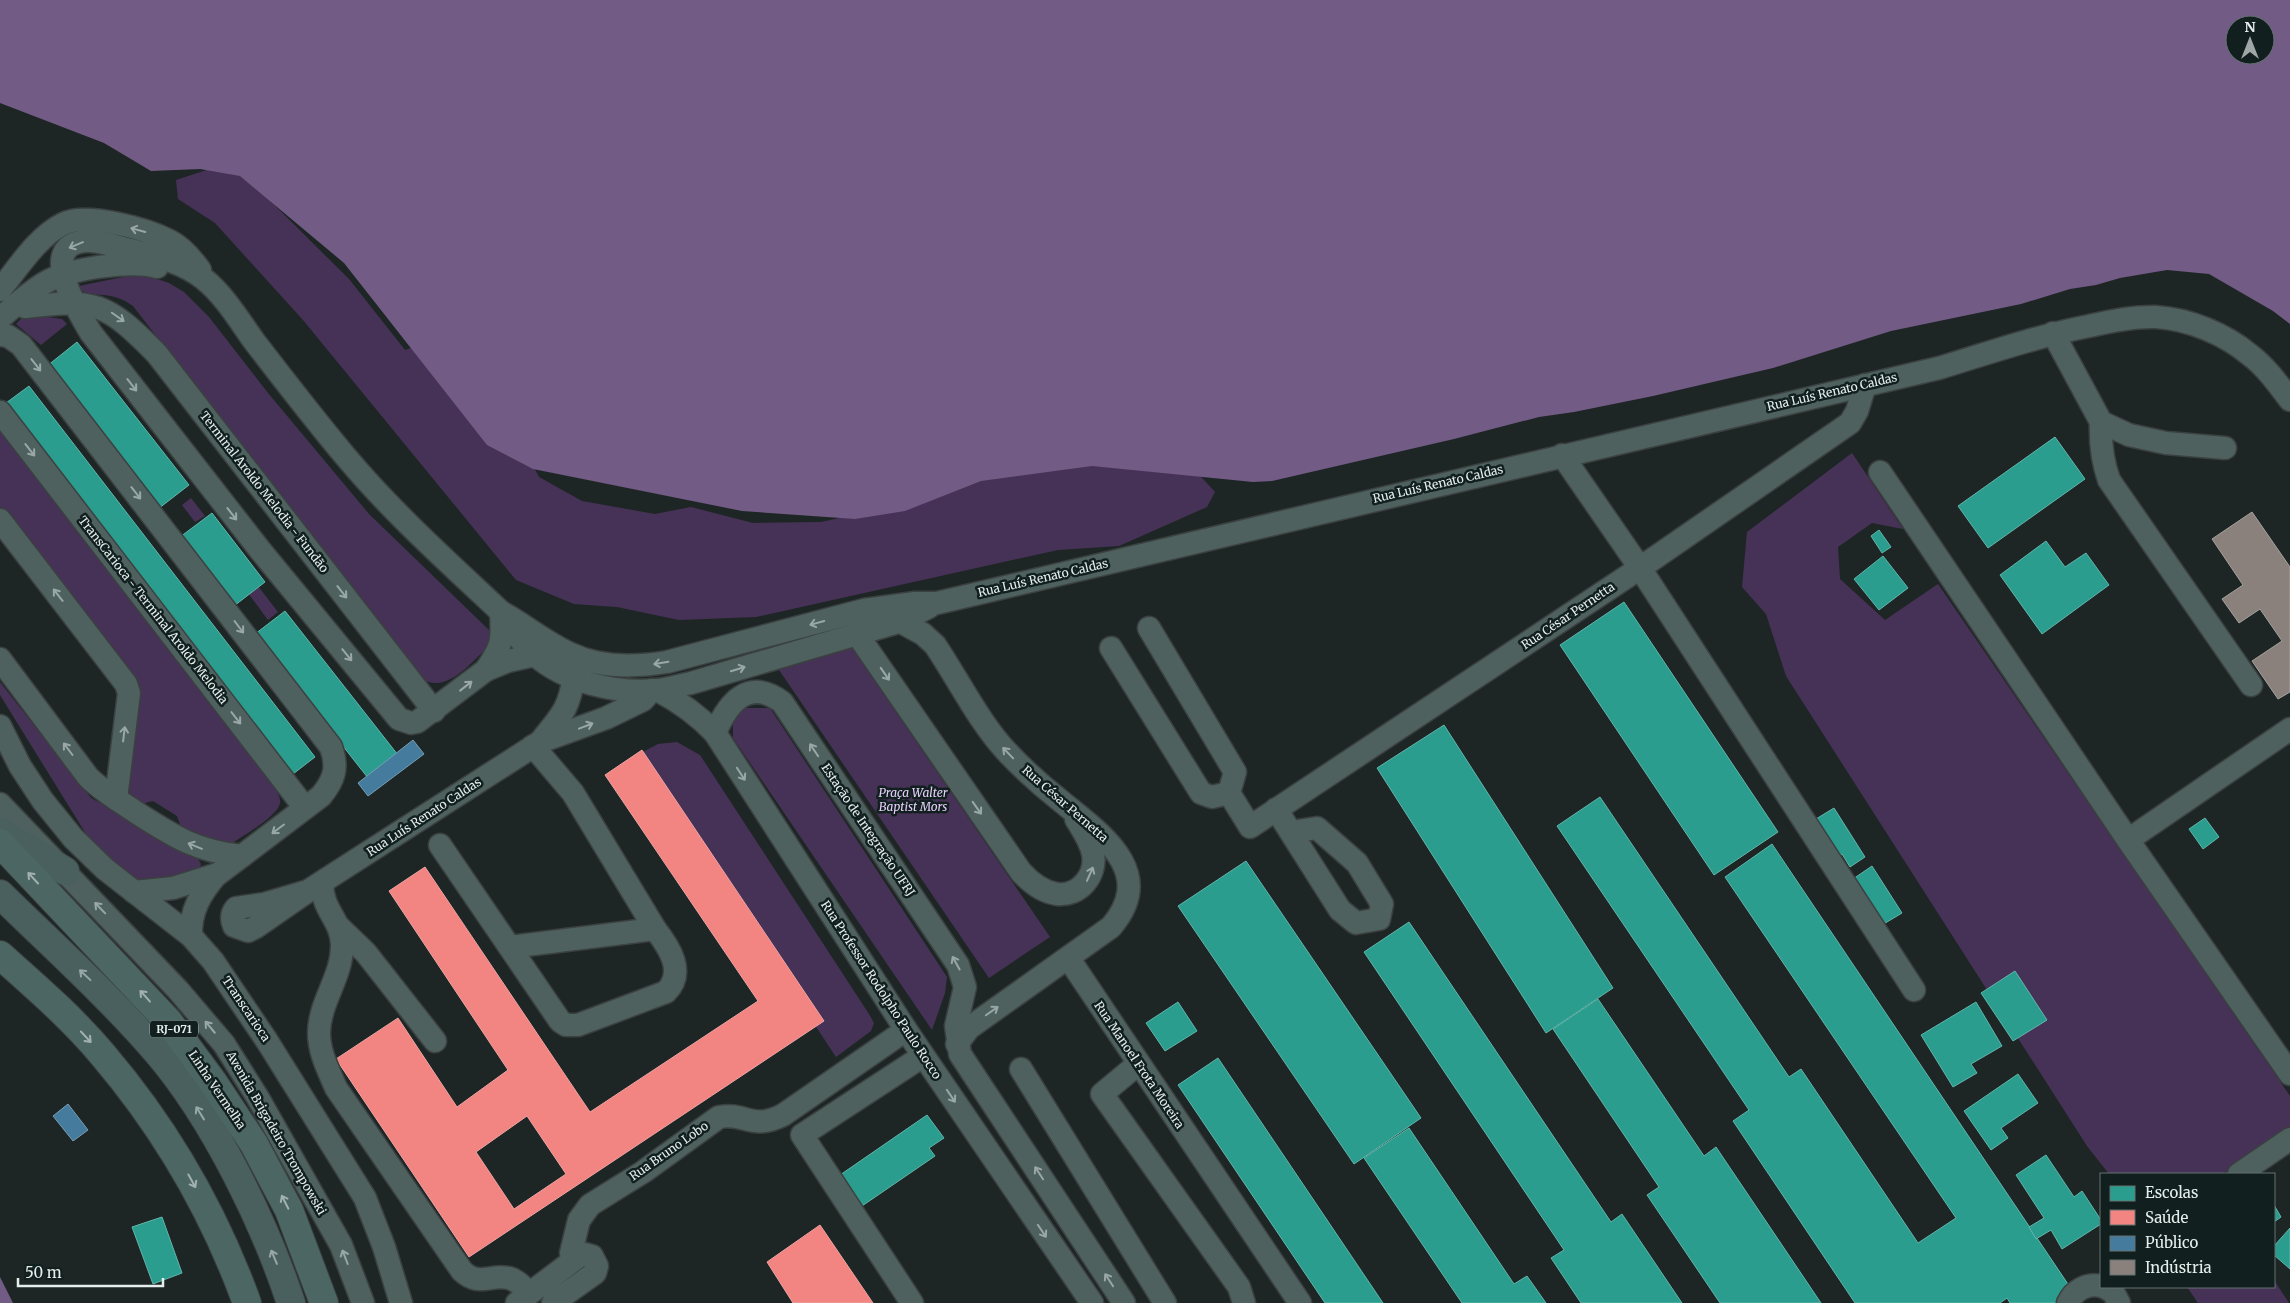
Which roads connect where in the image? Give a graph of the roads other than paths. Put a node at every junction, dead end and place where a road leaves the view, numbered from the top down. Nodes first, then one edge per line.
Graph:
1 (62, 275) junction
2 (204, 279) junction
3 (0, 290) edge
4 (73, 302) junction
5 (11, 312) edge
6 (91, 333) junction
7 (2053, 333) junction
8 (0, 335) edge
9 (1865, 385) junction
10 (2290, 400) edge
11 (0, 412) edge
12 (2101, 422) junction
13 (2225, 448) dead end
14 (1562, 455) junction
15 (1880, 472) dead end
16 (0, 520) edge
17 (1640, 568) junction
18 (937, 603) junction
19 (864, 610) junction
20 (501, 612) junction
21 (902, 621) junction
22 (1149, 628) dead end
23 (858, 634) junction
24 (1111, 648) dead end
25 (535, 655) junction
26 (0, 659) edge
27 (486, 670) junction
28 (574, 677) junction
29 (2251, 685) dead end
30 (655, 690) junction
31 (434, 711) junction
32 (0, 726) edge
33 (2290, 729) edge
34 (715, 732) junction
35 (0, 743) edge
36 (536, 744) junction
37 (20, 766) junction
38 (1228, 794) junction
39 (116, 799) junction
40 (0, 804) edge
41 (305, 808) junction
42 (1070, 809) junction
43 (1276, 809) junction
44 (0, 832) edge
45 (1291, 832) dead end
46 (2128, 840) junction
47 (0, 843) edge
48 (440, 845) dead end
49 (242, 856) junction
50 (64, 871) junction
51 (218, 874) junction
52 (134, 892) junction
53 (0, 894) edge
54 (339, 927) junction
55 (655, 929) junction
56 (191, 936) junction
57 (510, 947) junction
58 (0, 955) edge
59 (1068, 959) junction
60 (1914, 990) dead end
61 (906, 1030) junction
62 (435, 1041) dead end
63 (957, 1044) junction
64 (923, 1056) junction
65 (1138, 1064) junction
66 (1021, 1069) dead end
67 (2290, 1074) edge
68 (2290, 1139) edge
69 (2240, 1173) edge
70 (306, 1253) junction
71 (574, 1260) junction
72 (2100, 1286) edge
73 (2106, 1288) edge
74 (523, 1298) edge
75 (247, 1303) edge
76 (291, 1303) edge
77 (324, 1303) edge
78 (332, 1303) edge
79 (363, 1303) edge
80 (401, 1303) edge
81 (553, 1303) edge
82 (912, 1303) edge
83 (1092, 1303) edge
84 (1124, 1303) edge
85 (1166, 1303) edge
86 (1244, 1303) edge
87 (1300, 1303) edge
88 (2068, 1303) edge
89 (2119, 1303) edge

1 - 2 street
1 - 4 street
1 - 5 street
2 -> 3 street
2 - 20 street
4 - 5 street, Terminal Aroldo Melodia - Fundão
4 - 6 street
4 -> 31 street, Terminal Aroldo Melodia - Fundão
5 - 6 street
6 -> 31 street
7 - 9 street, Rua Luís Renato Caldas
7 - 10 street, Rua Luís Renato Caldas
7 - 12 street
8 -> 41 street
9 - 14 street, Rua Luís Renato Caldas
9 - 17 street, Rua César Pernetta
11 -> 41 street, TransCarioca - Terminal Aroldo Melodia
12 - 13 street
12 - 29 street
14 - 17 street
14 - 18 street, Rua Luís Renato Caldas
15 - 46 street
39 -> 16 street
17 - 43 street, Rua César Pernetta
17 - 60 street
18 - 19 street, Rua Luís Renato Caldas
18 - 21 street, Rua Luís Renato Caldas
19 -> 20 street, Rua Luís Renato Caldas
19 - 21 street, Rua César Pernetta
20 - 25 street
20 - 27 street
21 - 23 street, Rua Luís Renato Caldas
42 -> 21 street, Rua César Pernetta
22 - 38 street
30 -> 23 street, Rua Luís Renato Caldas
23 -> 42 street
24 - 38 street
25 - 27 street
25 - 28 street
39 -> 26 street
31 -> 27 street
28 - 30 street
28 - 36 street, Rua Luís Renato Caldas
30 - 34 street, Rua Professor Rodolpho Paulo Rocco
36 -> 30 street, Rua Luís Renato Caldas
32 - 37 street, Transcarioca
33 - 46 street
34 -> 61 street, Rua Professor Rodolpho Paulo Rocco
63 -> 34 street, Estação de Integração UFRJ
35 - 37 street, Transcarioca
36 - 54 street, Rua Luís Renato Caldas
36 - 55 street
37 - 52 street, Transcarioca
38 - 43 street, Rua César Pernetta
49 -> 39 street
40 - 50 street, Avenida Brigadeiro Trompowski
41 -> 49 street
42 - 59 street, Rua César Pernetta
43 - 45 street
44 - 50 main road
46 - 67 street
70 -> 47 highway, Linha Vermelha / RJ-071
48 - 57 street
49 - 51 street
79 -> 50 street, Avenida Brigadeiro Trompowski
51 - 52 street
51 - 56 street
52 - 56 street, Transcarioca
76 -> 53 main road
54 - 62 street
54 - 74 street
55 - 57 street
55 - 57 street
56 - 80 street, Transcarioca
58 -> 75 highway
63 -> 59 street, Rua César Pernetta
59 - 65 street, Rua Manoel Frota Moreira
61 - 64 street, Rua Professor Rodolpho Paulo Rocco
61 - 71 street, Rua Bruno Lobo
84 -> 63 street
64 - 82 street
64 -> 83 street, Rua Professor Rodolpho Paulo Rocco
65 - 86 street
65 - 87 street, Rua Manoel Frota Moreira
66 - 85 street
68 - 69 street
70 - 77 highway, Linha Vermelha / RJ-071
70 - 78 highway
71 - 74 street
71 - 81 street
72 - 88 street
73 - 89 street

